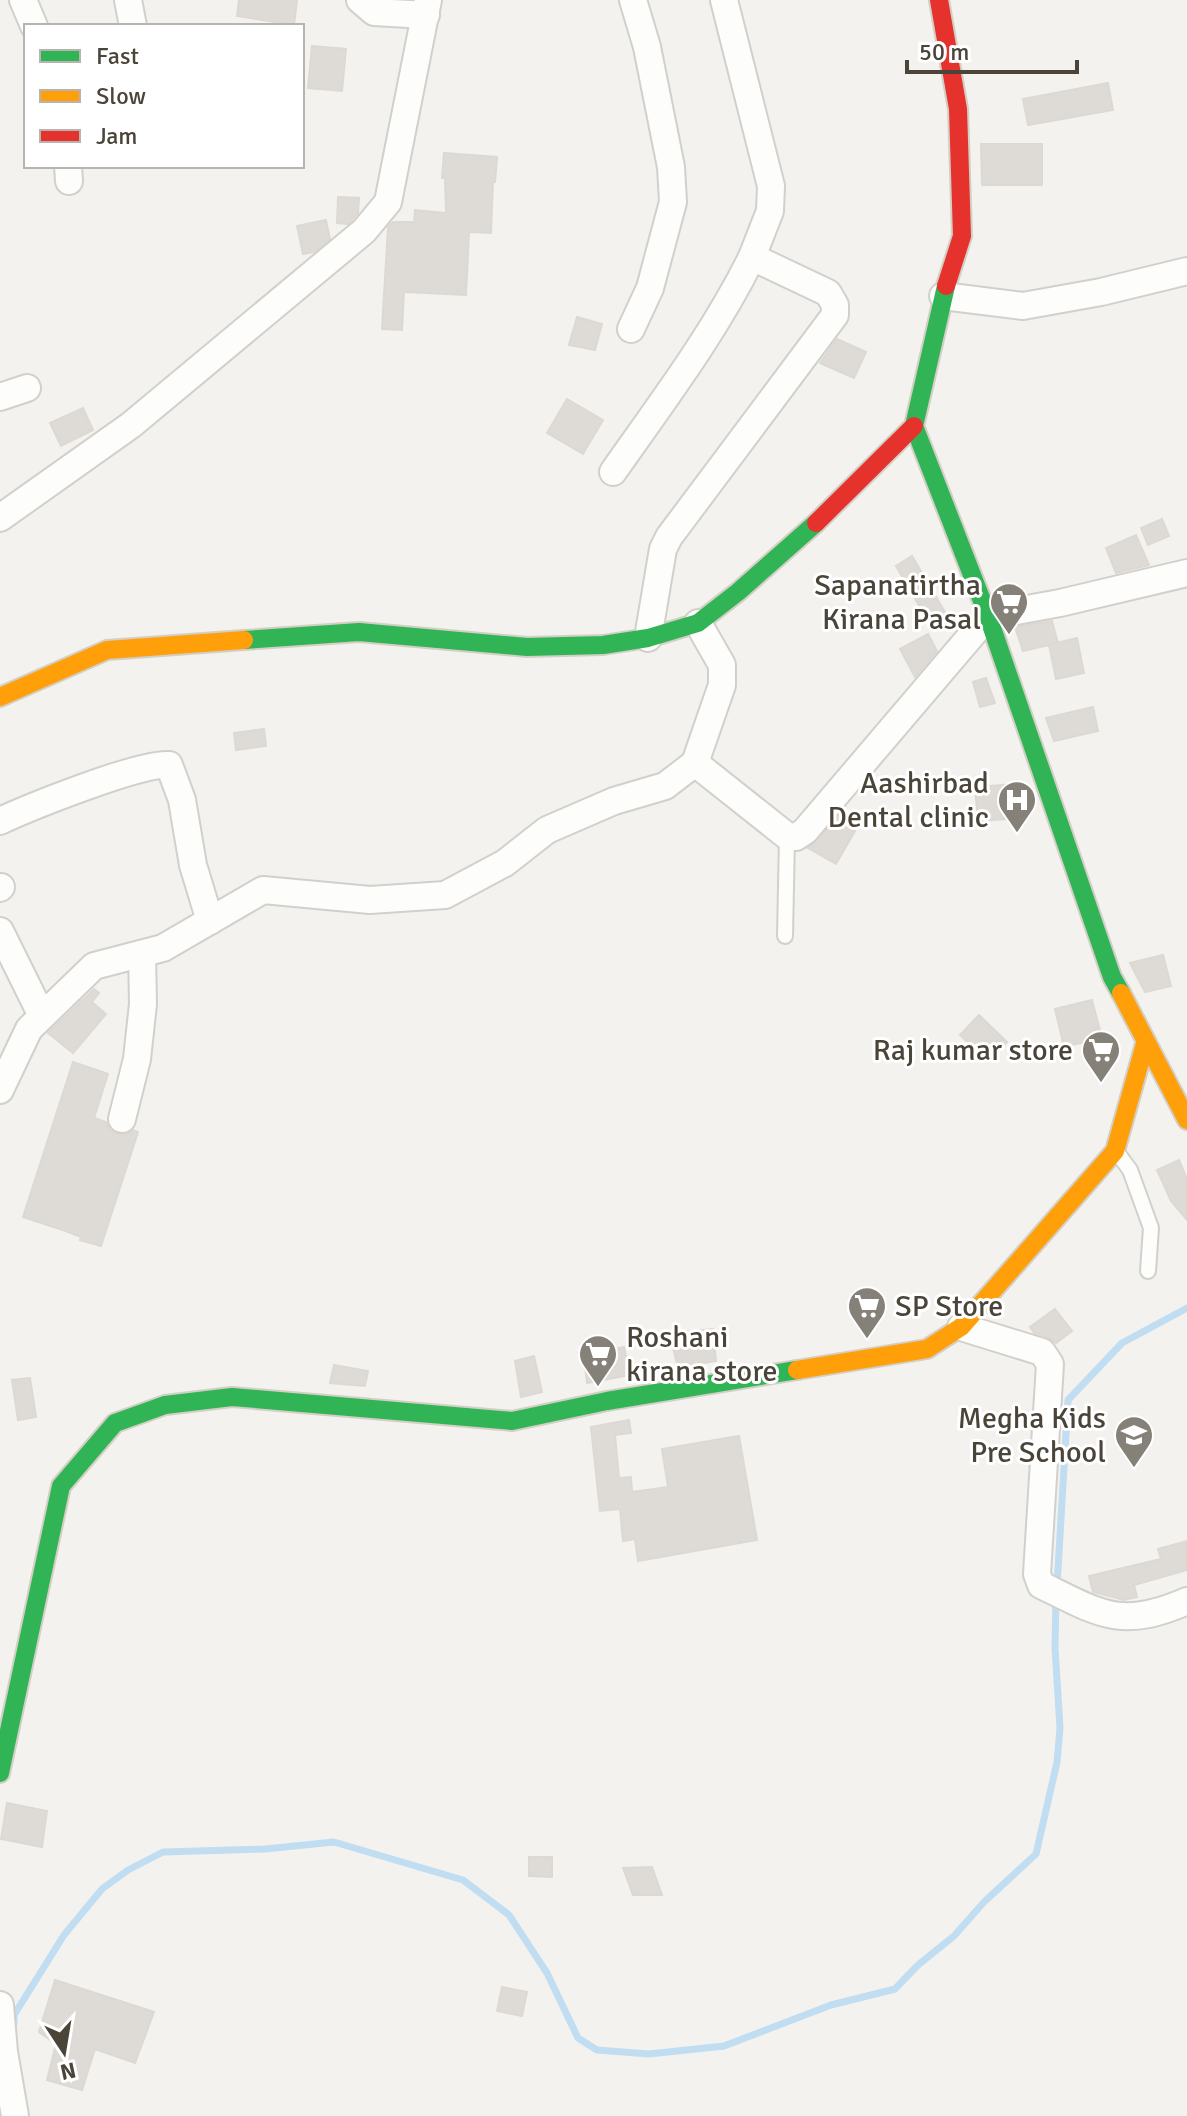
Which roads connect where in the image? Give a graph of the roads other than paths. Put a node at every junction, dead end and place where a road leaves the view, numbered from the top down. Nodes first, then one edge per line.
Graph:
1 (23, 0) edge
2 (128, 0) edge
3 (360, 0) edge
4 (633, 0) edge
5 (724, 0) edge
6 (939, 0) edge
7 (427, 8) edge
8 (33, 24) edge
9 (133, 24) edge
10 (752, 257) junction
11 (1187, 271) edge
12 (943, 296) junction
13 (631, 329) dead end
14 (27, 388) dead end
15 (0, 397) edge
16 (914, 426) junction
17 (613, 472) dead end
18 (0, 518) edge
19 (1187, 573) edge
20 (988, 616) junction
21 (698, 623) junction
22 (648, 638) junction
23 (0, 697) edge
24 (695, 763) junction
25 (0, 821) edge
26 (787, 836) junction
27 (210, 921) junction
28 (0, 931) edge
29 (785, 936) dead end
30 (142, 954) junction
31 (42, 1016) junction
32 (1145, 1044) junction
33 (0, 1090) edge
34 (122, 1119) dead end
35 (1187, 1120) edge
36 (1115, 1151) junction
37 (1148, 1271) dead end
38 (961, 1327) junction
39 (1187, 1601) edge
40 (0, 1773) edge
41 (0, 2005) edge
42 (15, 2116) edge

1 - 8 street
2 - 9 street
3 - 7 street
4 - 13 street
5 - 10 street
6 - 12 street
7 - 18 street
10 - 17 street
10 - 22 street
11 - 12 street
12 - 16 street
14 - 15 street
16 - 20 street
16 - 21 street
19 - 20 street
20 - 26 street
20 - 32 street
21 - 22 street
21 - 24 street
22 - 23 street
24 - 26 street
24 - 27 street
25 - 27 street
26 - 29 lane
27 - 30 street
28 - 31 street
30 - 31 street
30 - 34 street
31 - 33 street
32 - 35 street
32 - 36 street
36 - 37 lane
36 - 38 street
38 - 39 street
38 - 40 street
41 - 42 street

